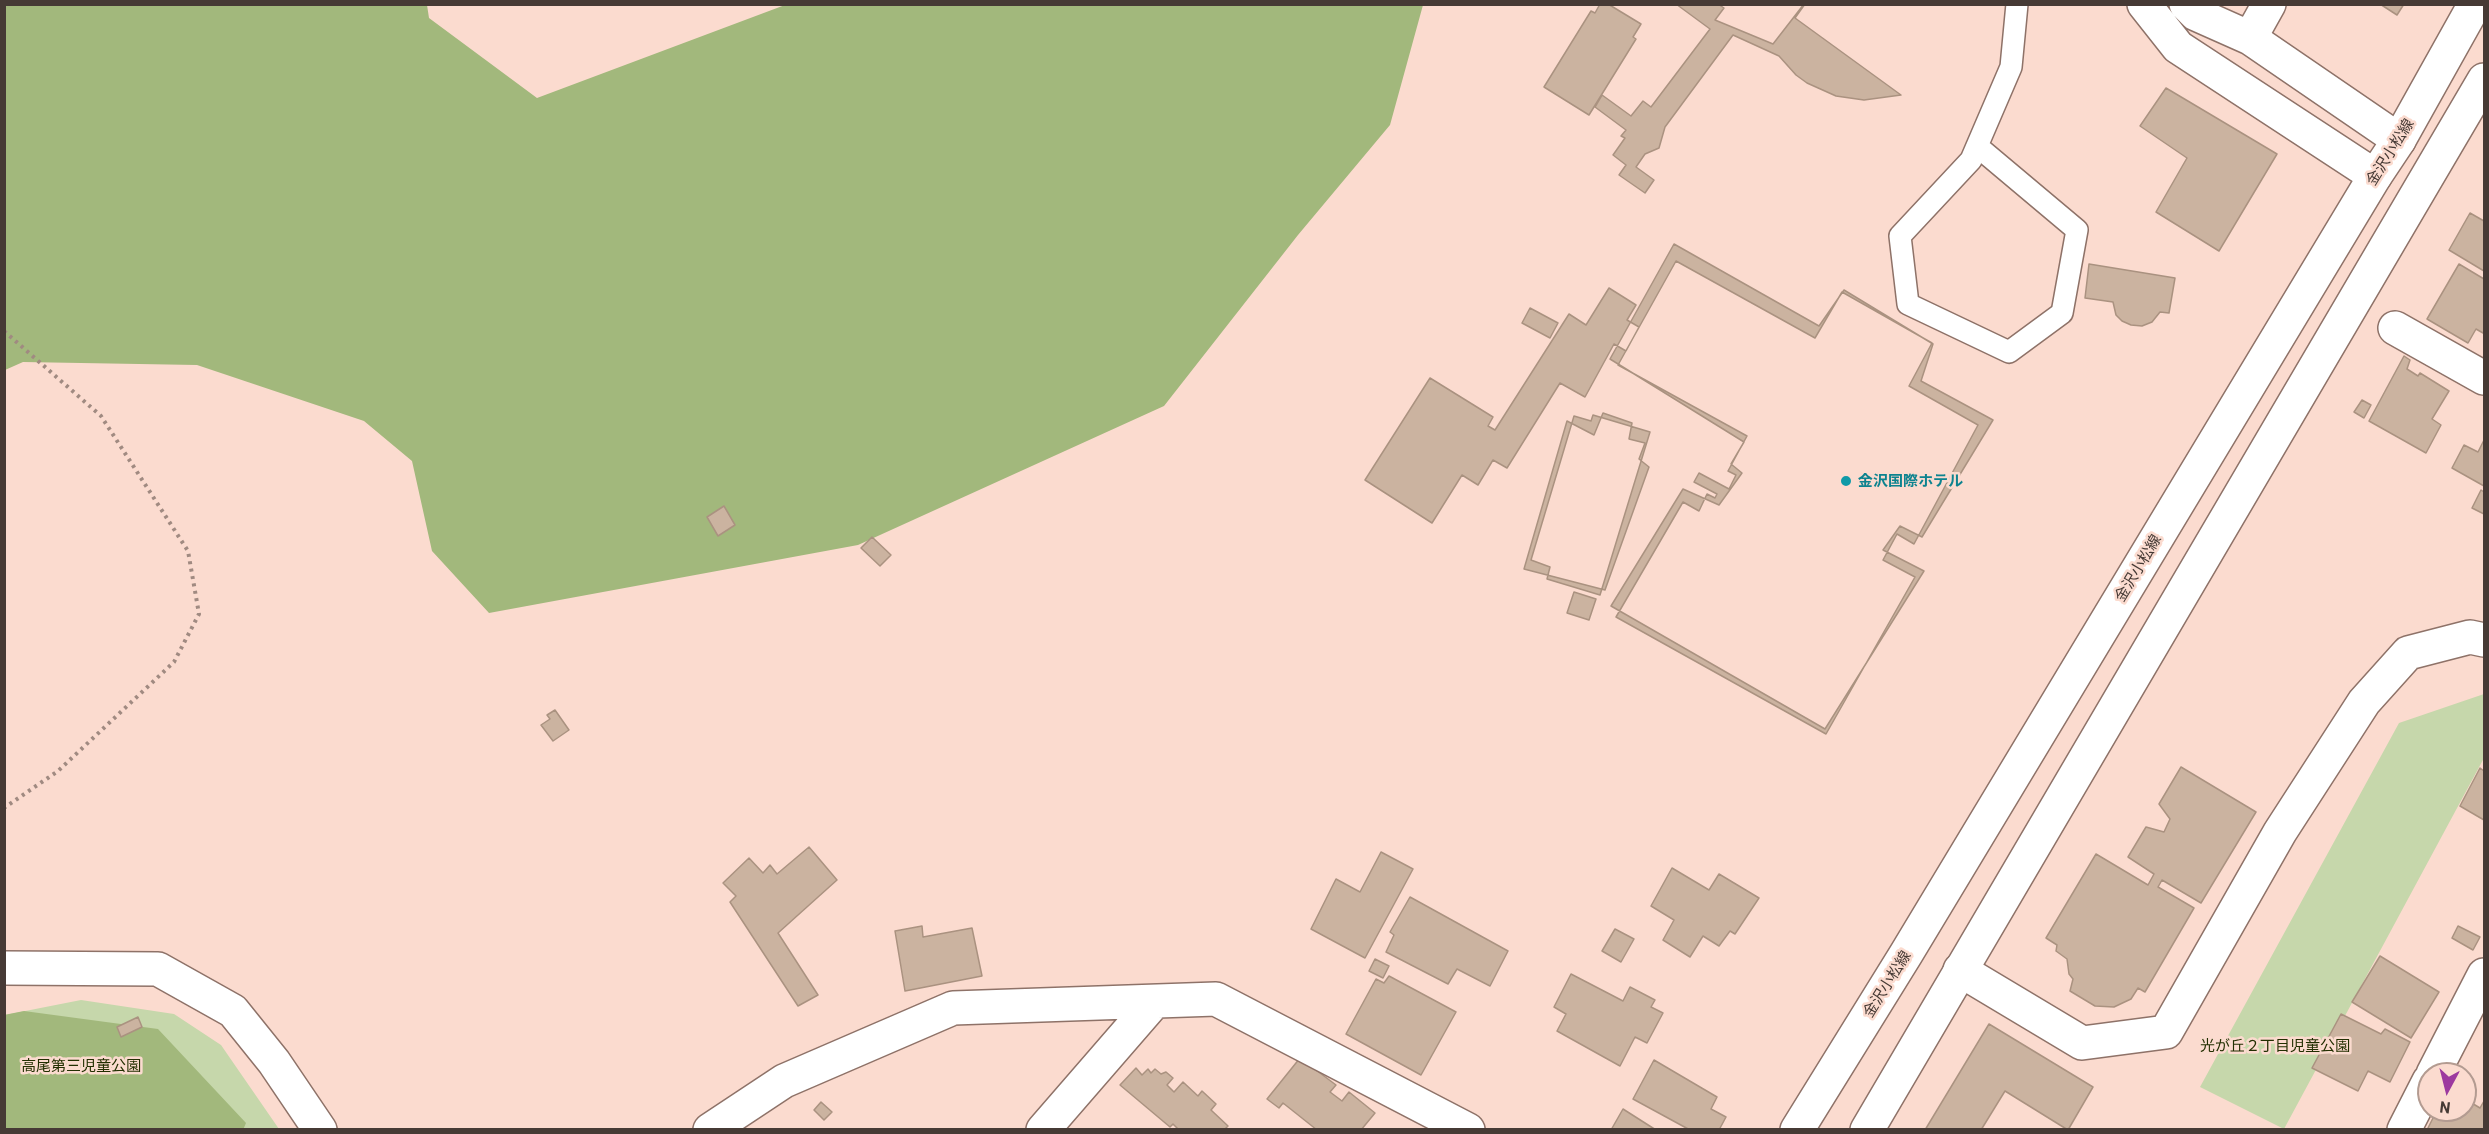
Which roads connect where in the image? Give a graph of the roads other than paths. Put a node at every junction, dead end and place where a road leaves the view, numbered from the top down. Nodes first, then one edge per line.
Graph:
1 (2017, 4) edge
2 (2144, 4) edge
3 (2186, 4) edge
4 (2269, 4) edge
5 (2475, 4) edge
6 (2250, 38) junction
7 (2484, 80) edge
8 (2399, 140) junction
9 (1977, 146) junction
10 (2375, 176) junction
11 (2395, 328) dead end
12 (2484, 378) edge
13 (2484, 640) edge
14 (4, 968) edge
15 (1960, 970) junction
16 (2484, 975) edge
17 (1154, 1002) junction
18 (2439, 1062) edge
19 (2417, 1105) edge
20 (1432, 1121) edge
21 (320, 1130) edge
22 (710, 1130) edge
23 (1043, 1130) edge
24 (1468, 1130) edge
25 (1797, 1130) edge
26 (1867, 1130) edge
27 (2404, 1130) edge

1 - 9 lane
2 - 10 street
3 - 6 street
4 - 6 street
5 - 8 street, 金沢小松線
6 - 8 street
7 - 15 street
8 - 10 street, 金沢小松線
9 - 9 lane
10 - 25 street, 金沢小松線
11 - 12 street
13 - 15 street
14 - 21 street
15 - 26 street
16 - 18 street
17 - 20 street
17 - 22 street
17 - 23 street
19 - 27 street
20 - 24 street

